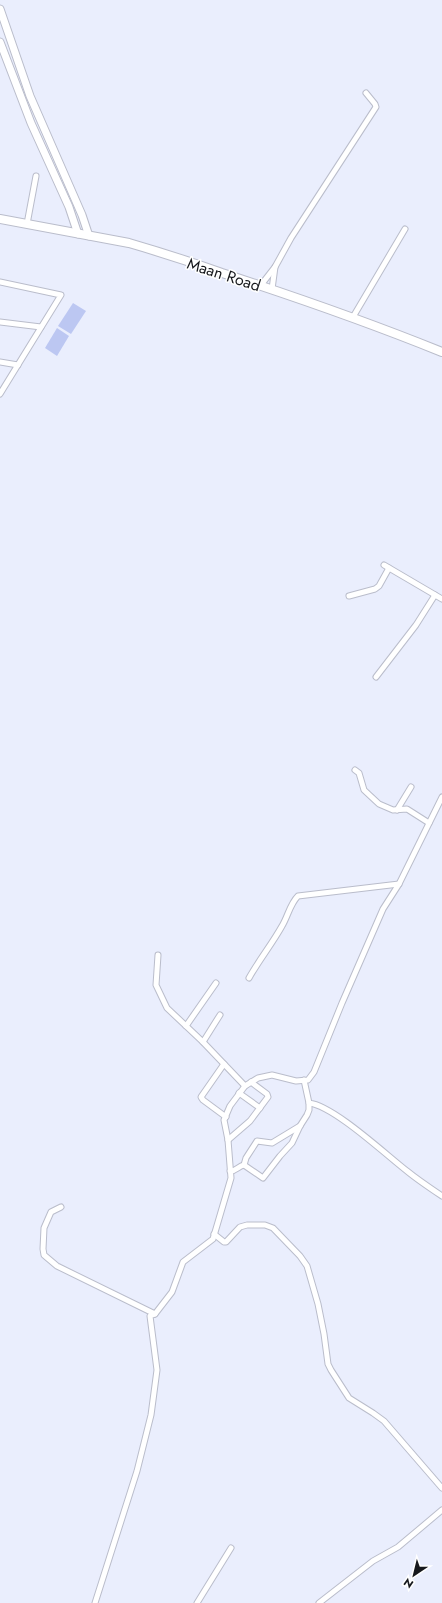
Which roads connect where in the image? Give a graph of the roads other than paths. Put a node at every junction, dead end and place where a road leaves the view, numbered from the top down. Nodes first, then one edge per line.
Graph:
1 (0, 9) edge
2 (0, 42) edge
3 (17, 57) junction
4 (7, 59) junction
5 (366, 93) dead end
6 (36, 110) junction
7 (27, 114) junction
8 (36, 176) dead end
9 (0, 219) edge
10 (27, 224) junction
11 (405, 229) dead end
12 (78, 234) junction
13 (89, 236) junction
14 (275, 267) junction
15 (0, 282) edge
16 (261, 285) junction
17 (272, 289) junction
18 (353, 317) junction
19 (0, 322) edge
20 (42, 327) junction
21 (442, 352) edge
22 (0, 362) edge
23 (18, 365) junction
24 (0, 394) edge
25 (435, 595) junction
26 (349, 596) dead end
27 (442, 598) edge
28 (376, 677) dead end
29 (355, 770) dead end
30 (411, 787) dead end
31 (442, 797) edge
32 (397, 810) junction
33 (429, 823) junction
34 (399, 884) junction
35 (158, 955) dead end
36 (249, 978) dead end
37 (216, 983) dead end
38 (220, 1015) dead end
39 (186, 1026) junction
40 (203, 1042) junction
41 (224, 1064) junction
42 (304, 1080) junction
43 (251, 1082) junction
44 (245, 1086) junction
45 (239, 1093) junction
46 (309, 1103) junction
47 (260, 1108) junction
48 (226, 1117) junction
49 (300, 1126) junction
50 (228, 1140) junction
51 (244, 1165) junction
52 (230, 1171) junction
53 (442, 1196) edge
54 (61, 1207) dead end
55 (214, 1234) junction
56 (155, 1314) junction
57 (442, 1488) edge
58 (442, 1510) edge
59 (231, 1548) dead end
60 (95, 1603) edge
61 (197, 1603) edge
62 (319, 1603) edge

1 - 3 main road
2 - 4 main road
3 - 4 main road
3 - 6 main road
4 - 7 main road
5 - 14 street
6 - 7 main road
6 - 13 main road
7 - 12 main road
8 - 10 street
9 - 10 main road, Maan Road
10 - 12 main road, Maan Road
11 - 18 street
12 - 13 main road, Maan Road
13 - 16 main road, Maan Road
14 - 16 street
14 - 17 street
15 - 20 street
16 - 17 main road, Maan Road
17 - 18 main road, Maan Road
18 - 21 main road, Maan Road
19 - 20 street
20 - 23 street
22 - 23 street
23 - 24 street
25 - 26 street
25 - 27 street
25 - 28 street
29 - 32 street
30 - 32 street
31 - 33 street
32 - 33 street
33 - 34 street
34 - 36 street
34 - 42 street
35 - 39 street
37 - 39 street
38 - 40 street
39 - 40 street
40 - 41 street
41 - 44 street
41 - 48 street
42 - 43 street
42 - 46 street
43 - 44 street
43 - 47 street
44 - 45 street
45 - 47 street
45 - 48 street
46 - 49 street
46 - 53 street
47 - 50 street
48 - 50 street
49 - 51 street
49 - 51 street
50 - 52 street
51 - 52 street
52 - 55 street
54 - 56 street
55 - 56 street
55 - 57 street
56 - 60 street
58 - 62 street
59 - 61 street

